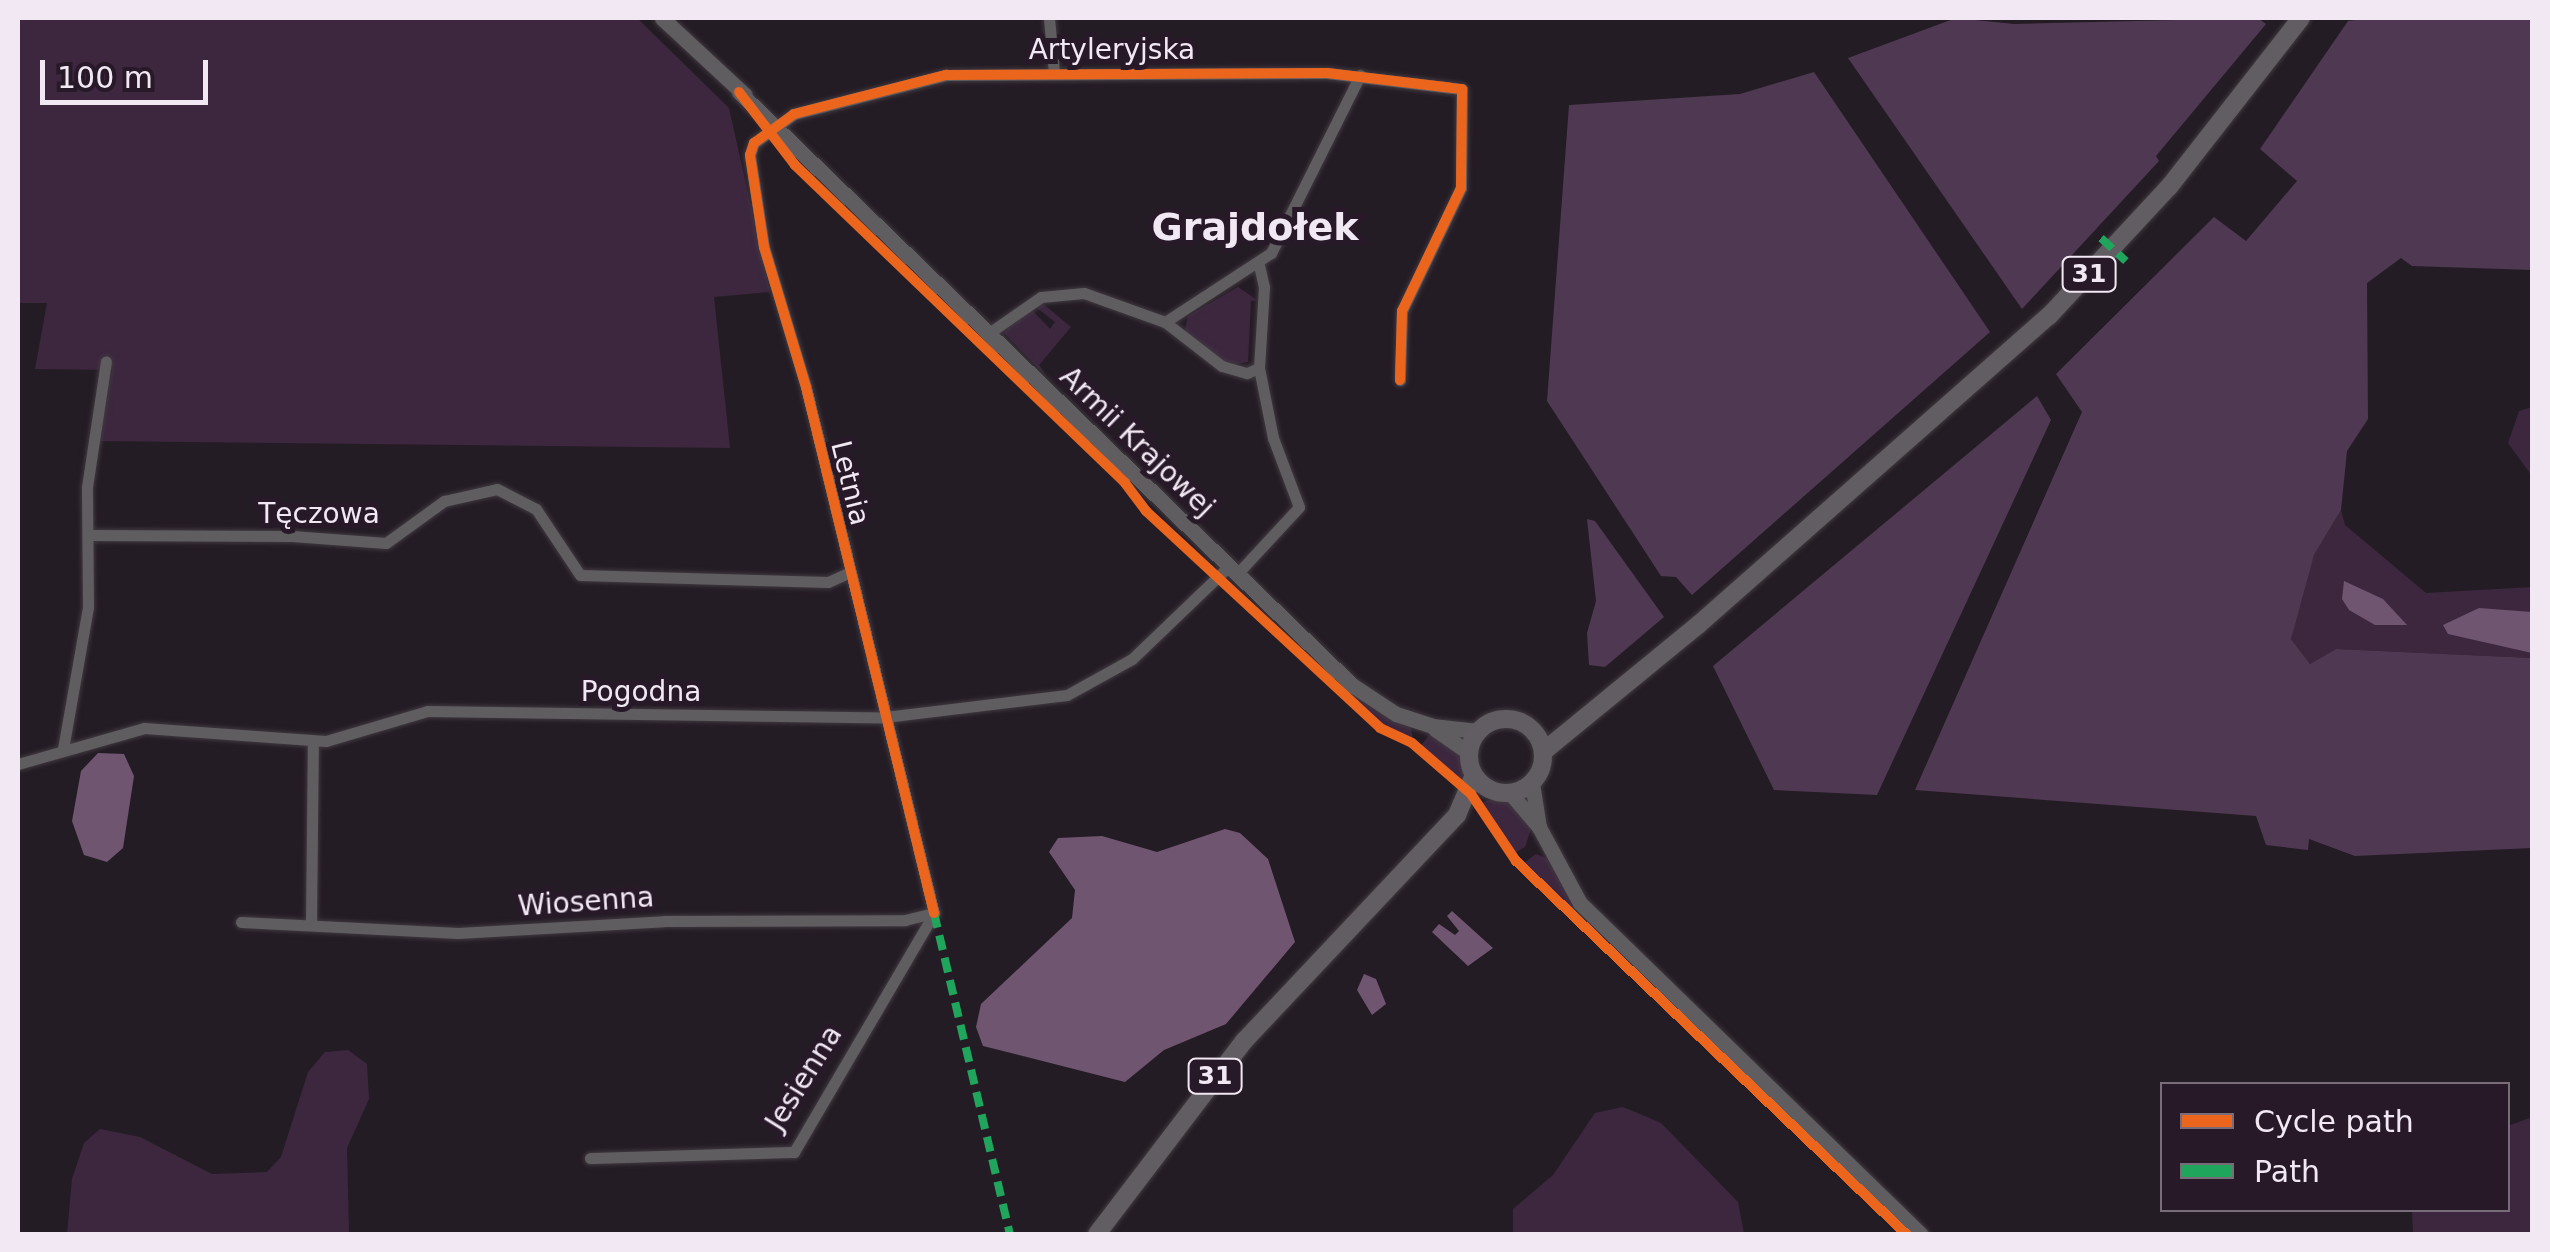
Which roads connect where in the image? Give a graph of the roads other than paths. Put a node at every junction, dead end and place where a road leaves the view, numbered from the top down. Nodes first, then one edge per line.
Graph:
1 (662, 18) edge
2 (1050, 18) edge
3 (2301, 18) edge
4 (1054, 73) junction
5 (1360, 75) junction
6 (774, 125) junction
7 (1259, 266) junction
8 (1164, 322) junction
9 (989, 334) junction
10 (106, 361) dead end
11 (1259, 368) junction
12 (1400, 380) dead end
13 (88, 536) junction
14 (1233, 570) junction
15 (848, 573) junction
16 (885, 717) junction
17 (1583, 718) junction
18 (1432, 726) junction
19 (1534, 730) junction
20 (1478, 731) junction
21 (312, 741) junction
22 (62, 749) junction
23 (1544, 751) junction
24 (1469, 753) junction
25 (18, 764) edge
26 (1474, 774) junction
27 (1532, 783) junction
28 (1501, 792) junction
29 (1457, 815) junction
30 (1539, 827) junction
31 (934, 913) junction
32 (242, 922) dead end
33 (311, 922) junction
34 (590, 1158) dead end
35 (1097, 1234) edge
36 (1920, 1234) edge

1 - 6 street, Armii Krajowej
2 - 4 street
3 - 17 main road, 31
4 - 5 street, Artyleryjska
4 - 6 street, Artyleryjska
5 - 7 street
5 - 12 street, Artyleryjska
6 - 9 street, Armii Krajowej
6 - 15 street, Letnia
7 - 8 street
7 - 11 street
8 - 9 street
8 - 11 street
9 - 14 street, Armii Krajowej
10 - 13 street
11 - 14 street
13 - 15 street, Tęczowa
13 - 22 street
14 - 16 street, Pogodna
14 - 18 street, Armii Krajowej
15 - 16 street, Letnia
16 - 21 street, Pogodna
16 - 31 street, Letnia
17 - 19 main road, 31
17 - 23 main road, 31
18 - 20 street, Armii Krajowej
18 - 24 street, Armii Krajowej
19 - 20 main road, 31
19 - 23 main road
20 - 24 main road
21 - 22 street, Pogodna
21 - 33 street
22 - 25 street, Pogodna
23 - 27 main road, 31
24 - 26 main road
26 - 28 main road
26 - 29 main road, 31
27 - 28 main road, 31
27 - 30 street
28 - 29 main road, 31
28 - 30 street
29 - 35 main road, 31
30 - 36 street
31 - 33 street, Wiosenna
31 - 34 street, Jesienna
32 - 33 street, Wiosenna

